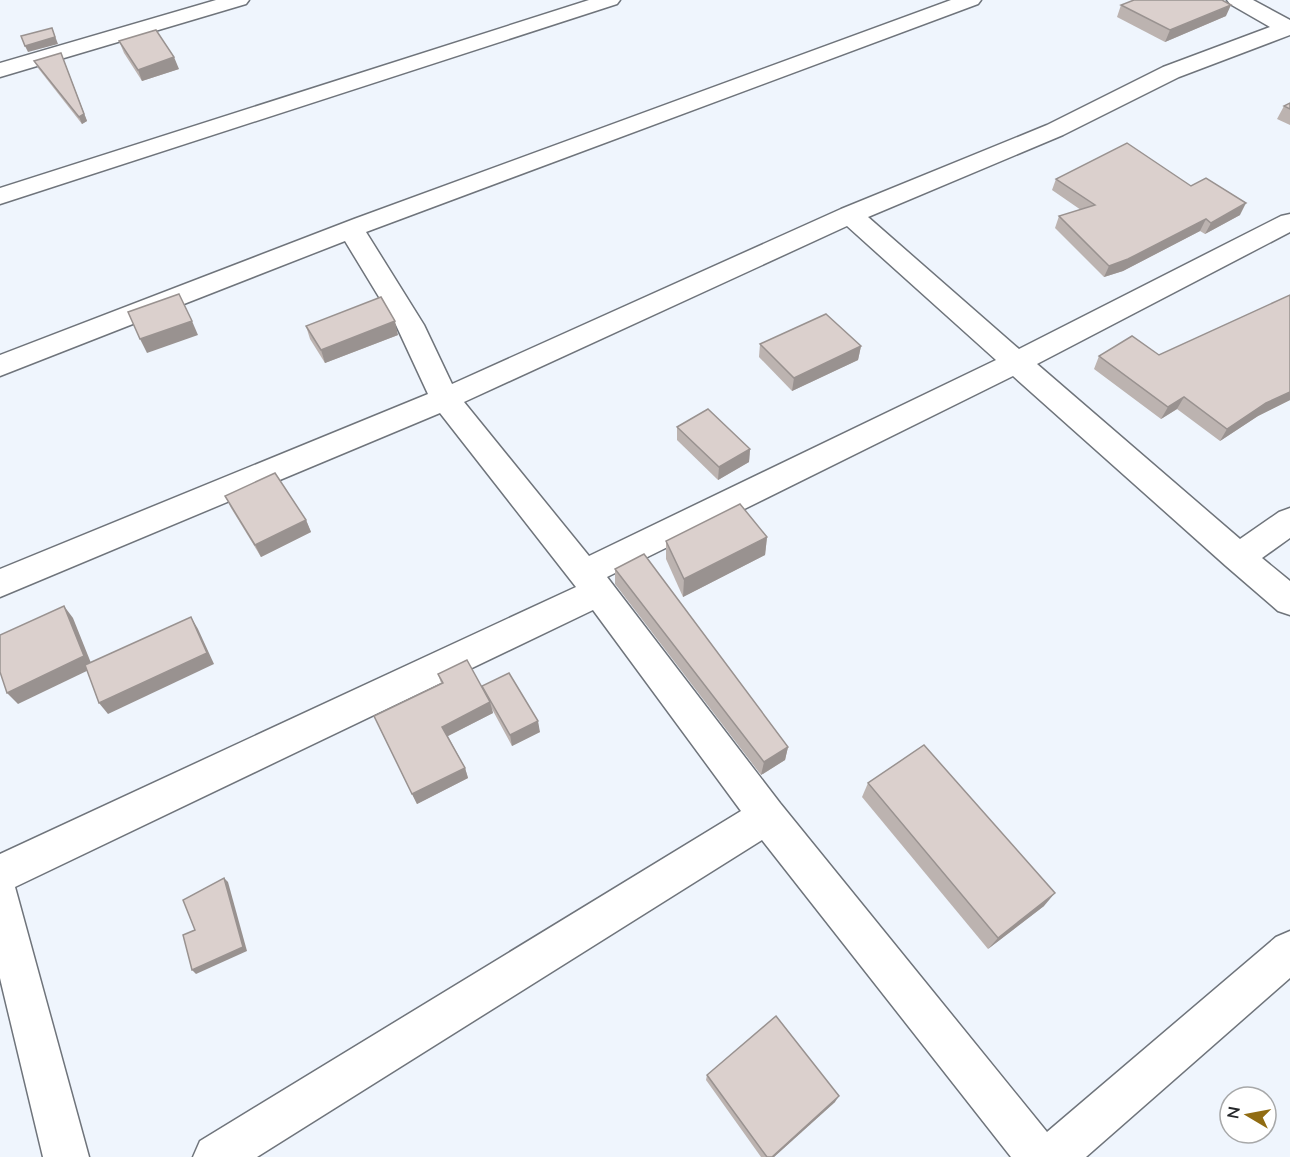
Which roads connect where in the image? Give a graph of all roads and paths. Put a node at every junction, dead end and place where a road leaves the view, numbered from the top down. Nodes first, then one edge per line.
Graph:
1 (169, 0) edge
2 (239, 0) edge
3 (610, 0) edge
4 (971, 0) edge
5 (1237, 0) edge
6 (185, 16) junction
7 (1289, 28) edge
8 (0, 70) edge
9 (0, 196) edge
10 (850, 215) junction
11 (1290, 222) edge
12 (351, 229) junction
13 (1017, 362) junction
14 (0, 366) edge
15 (446, 399) junction
16 (1290, 521) edge
17 (1238, 557) junction
18 (0, 583) edge
19 (591, 583) junction
20 (1290, 601) edge
21 (767, 816) junction
22 (0, 874) edge
23 (0, 897) edge
24 (1290, 951) edge
25 (66, 1157) edge
26 (216, 1157) edge
27 (1039, 1157) edge
28 (1052, 1157) edge

1 - 6 street
2 - 6 street
3 - 9 street
4 - 12 street
5 - 7 street
6 - 8 street
7 - 10 street
10 - 13 street
10 - 15 street
11 - 13 street
12 - 14 street
12 - 15 street
13 - 17 street
13 - 19 street
15 - 18 street
15 - 19 street
16 - 17 street
17 - 20 street
19 - 21 street
19 - 22 street
21 - 26 street
21 - 27 street
23 - 25 street
24 - 28 street

